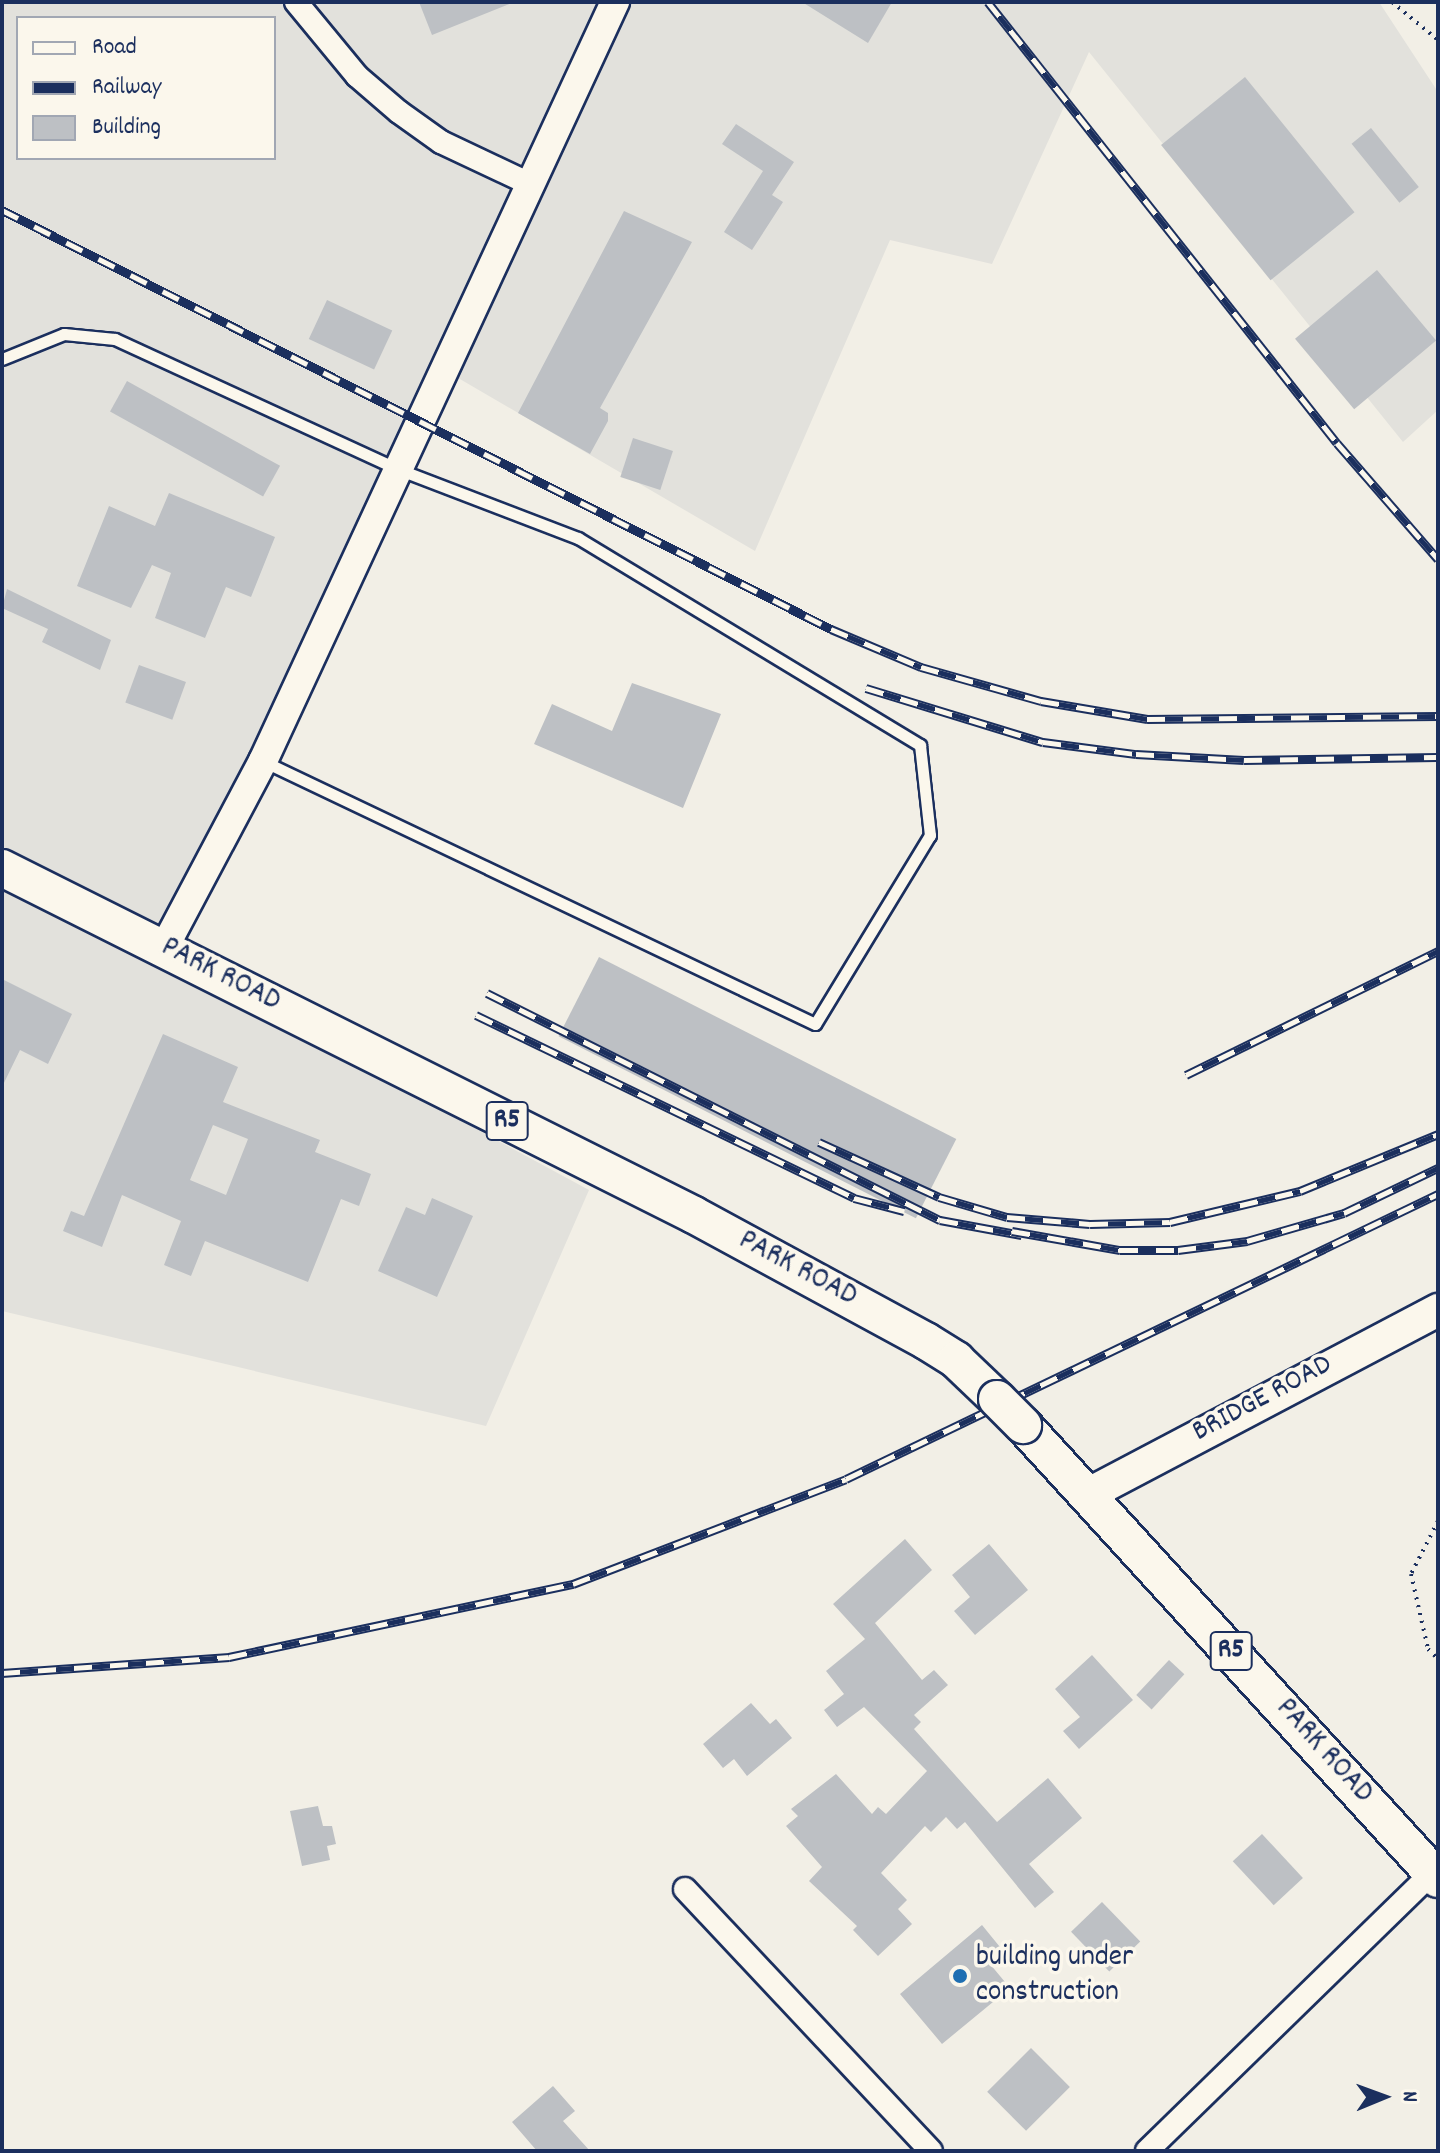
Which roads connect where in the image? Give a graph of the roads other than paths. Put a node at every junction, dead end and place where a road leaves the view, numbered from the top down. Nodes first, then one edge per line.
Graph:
1 (296, 2) edge
2 (615, 2) edge
3 (532, 185) junction
4 (2, 359) edge
5 (398, 469) junction
6 (263, 761) junction
7 (2, 868) edge
8 (164, 948) junction
9 (1438, 1310) edge
10 (1089, 1494) junction
11 (1435, 1876) edge
12 (685, 1889) dead end
13 (931, 2151) edge
14 (1147, 2151) edge

1 - 3 street
2 - 3 street
3 - 5 street
4 - 5 lane
5 - 6 street
5 - 6 lane
6 - 8 street
7 - 8 highway, PARK ROAD / R5
8 - 10 highway, PARK ROAD / R5, bridge
9 - 10 main road, BRIDGE ROAD
10 - 11 highway, PARK ROAD / R5
11 - 14 street
12 - 13 street

